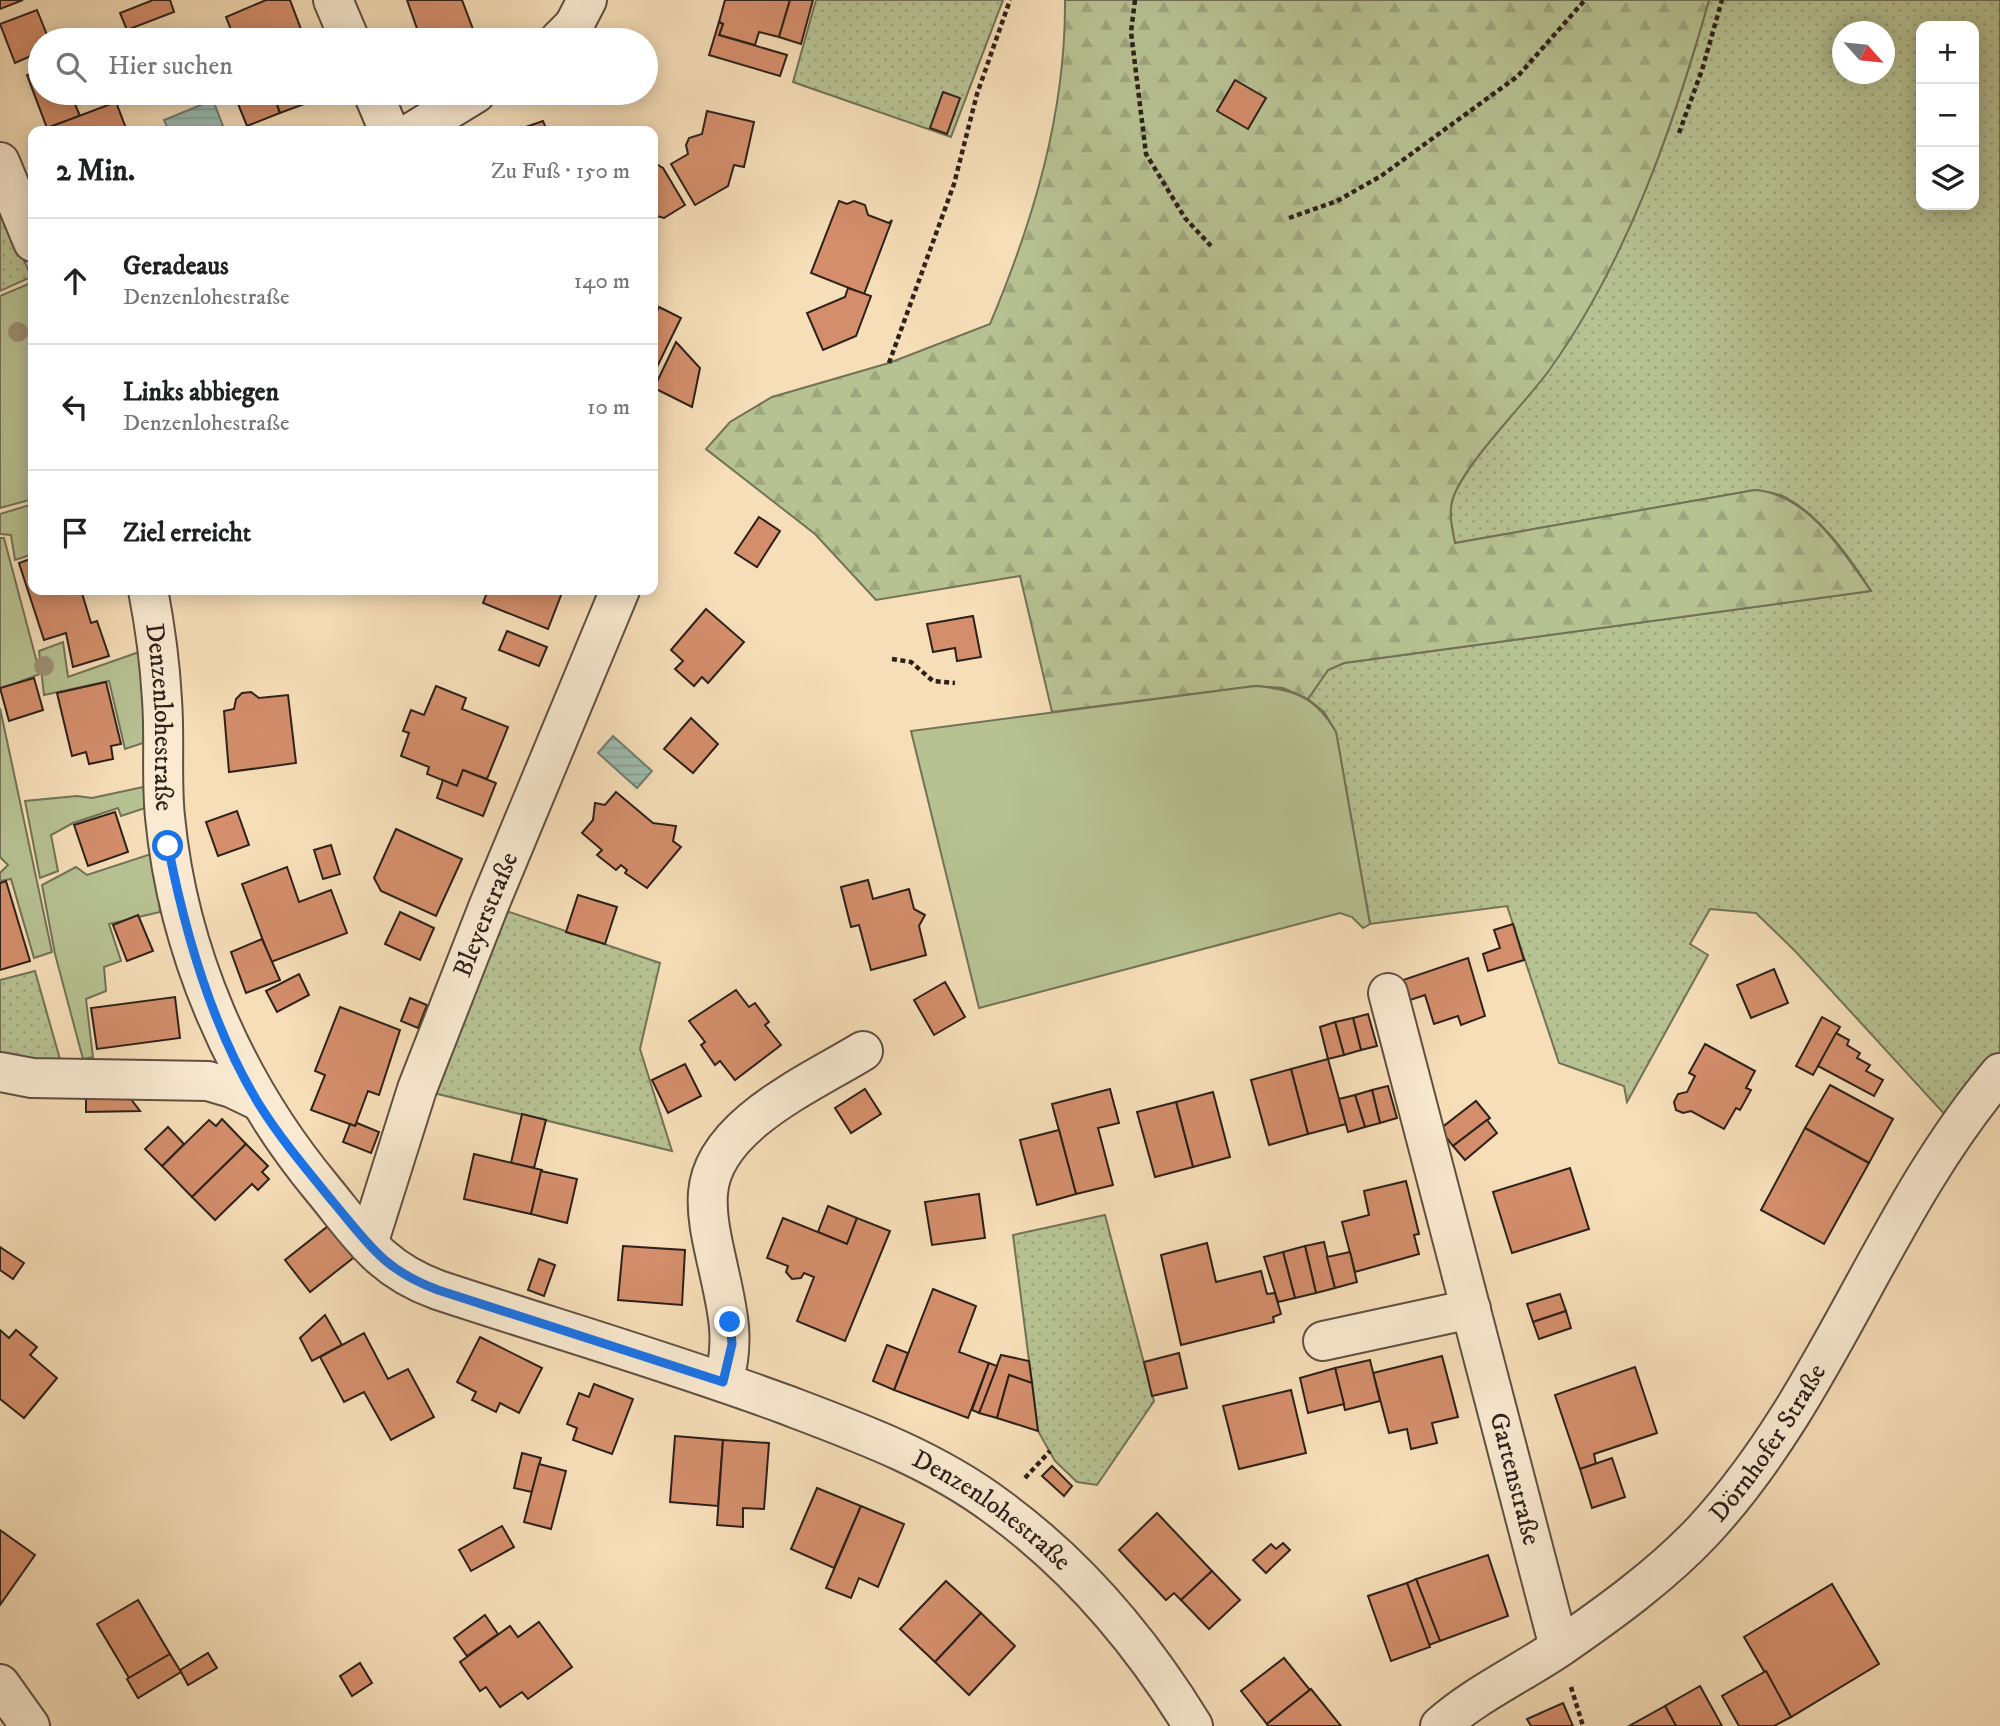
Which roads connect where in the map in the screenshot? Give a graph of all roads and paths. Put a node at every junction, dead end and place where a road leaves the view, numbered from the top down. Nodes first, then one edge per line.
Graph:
1 (333, 0) edge
2 (587, 0) edge
3 (1010, 0) edge
4 (1135, 0) edge
5 (1585, 0) edge
6 (1722, 0) edge
7 (345, 28) edge
8 (571, 28) edge
9 (378, 105) edge
10 (456, 105) edge
11 (387, 126) edge
12 (422, 126) edge
13 (1679, 133) dead end
14 (0, 162) edge
15 (1289, 218) dead end
16 (28, 230) edge
17 (1211, 246) dead end
18 (889, 363) dead end
19 (149, 595) edge
20 (618, 595) edge
21 (892, 659) dead end
22 (955, 683) dead end
23 (1388, 993) dead end
24 (863, 1051) dead end
25 (0, 1072) edge
26 (2000, 1073) edge
27 (257, 1100) junction
28 (368, 1244) junction
29 (1471, 1309) junction
30 (1323, 1341) dead end
31 (723, 1382) junction
32 (1559, 1647) junction
33 (0, 1684) edge
34 (30, 1726) edge
35 (1194, 1726) edge
36 (1440, 1726) edge

1 - 7 street
2 - 8 street
3 - 18 path
4 - 17 path
5 - 15 path
6 - 13 path
9 - 11 street
10 - 12 street
14 - 16 street
19 - 27 street, Denzenlohestraße
20 - 28 street, Bleyerstraße
21 - 22 path
23 - 29 street, Gartenstraße
24 - 31 street
25 - 27 street
26 - 32 street, Dörnhofer Straße
27 - 28 street, Denzenlohestraße
28 - 31 street, Denzenlohestraße
29 - 30 street
29 - 32 street, Gartenstraße
31 - 35 street, Denzenlohestraße
32 - 36 street, Dörnhofer Straße
33 - 34 street

